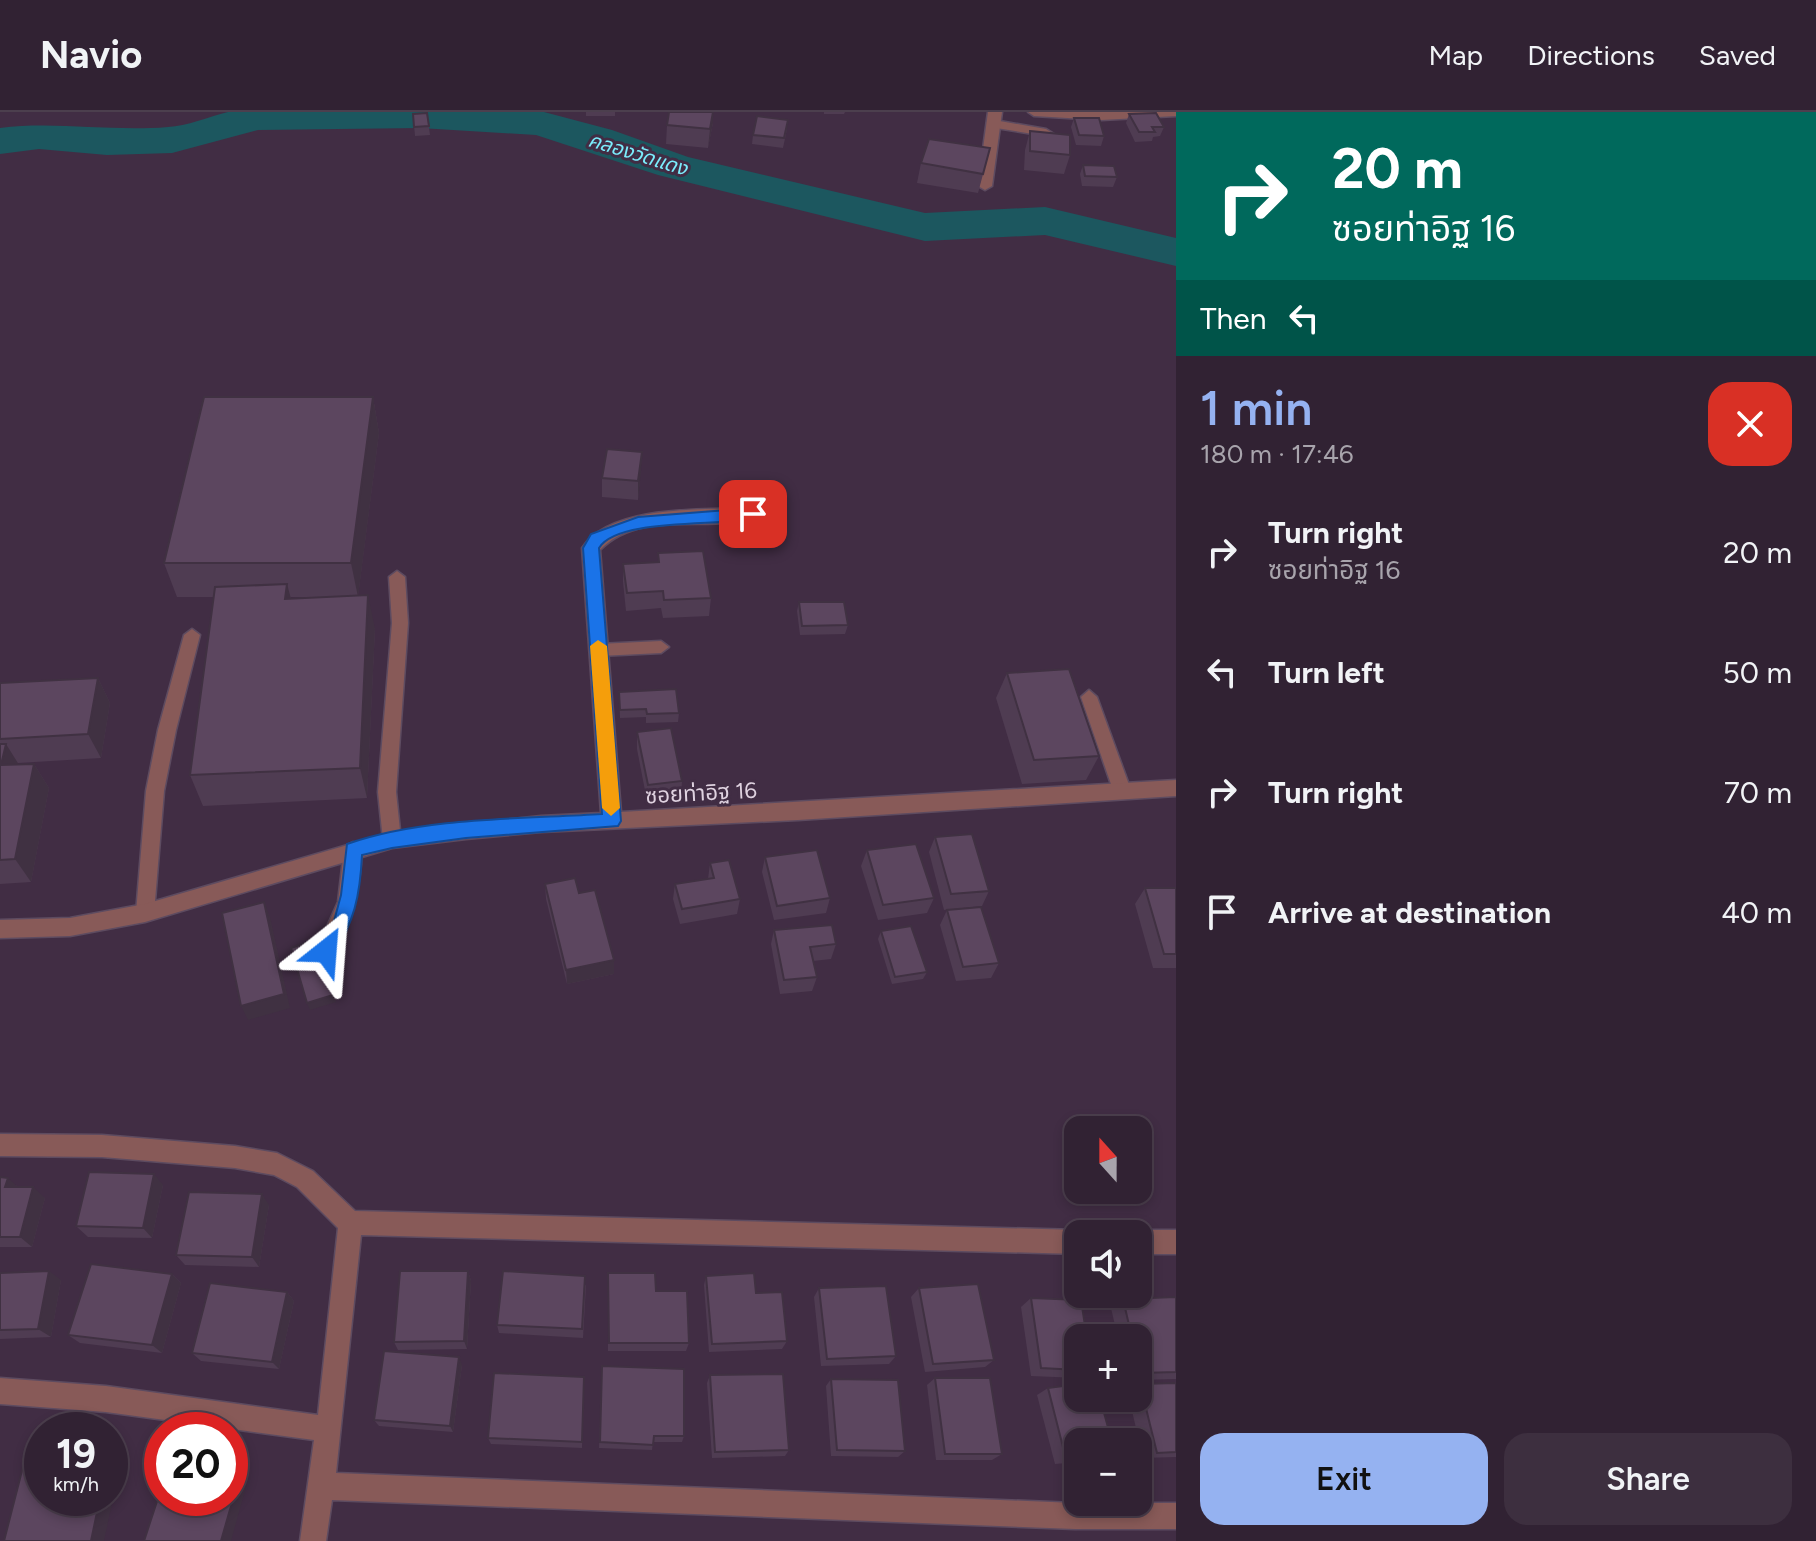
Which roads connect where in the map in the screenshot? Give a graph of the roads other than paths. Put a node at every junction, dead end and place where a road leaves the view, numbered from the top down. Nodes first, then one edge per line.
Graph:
1 (1034, 112) edge
2 (1176, 112) edge
3 (994, 118) edge
4 (1059, 141) edge
5 (985, 186) edge
6 (753, 514) dead end
7 (397, 577) dead end
8 (192, 635) dead end
9 (661, 647) dead end
10 (599, 650) junction
11 (1089, 697) dead end
12 (1176, 788) edge
13 (1123, 793) junction
14 (612, 821) junction
15 (392, 840) junction
16 (353, 850) junction
17 (145, 913) junction
18 (0, 929) edge
19 (326, 951) dead end
20 (0, 1145) edge
21 (350, 1223) junction
22 (1064, 1242) edge
23 (1152, 1242) edge
24 (1176, 1242) edge
25 (0, 1391) edge
26 (329, 1429) junction
27 (321, 1486) junction
28 (1176, 1516) edge
29 (313, 1541) edge

1 - 2 lane
3 - 4 lane
3 - 5 street
6 - 10 street
7 - 15 lane
8 - 17 lane
9 - 10 lane
10 - 14 street
11 - 13 lane
12 - 13 street, ซอยท่าอิฐ 16
13 - 14 street, ซอยท่าอิฐ 16
14 - 15 street, ซอยท่าอิฐ 16
15 - 16 street, ซอยท่าอิฐ 16
16 - 17 street, ซอยท่าอิฐ 16
16 - 19 lane
17 - 18 street, ซอยท่าอิฐ 16
20 - 21 street
21 - 22 street
21 - 26 street
23 - 24 street
25 - 26 street
26 - 27 street
27 - 28 street
27 - 29 street

